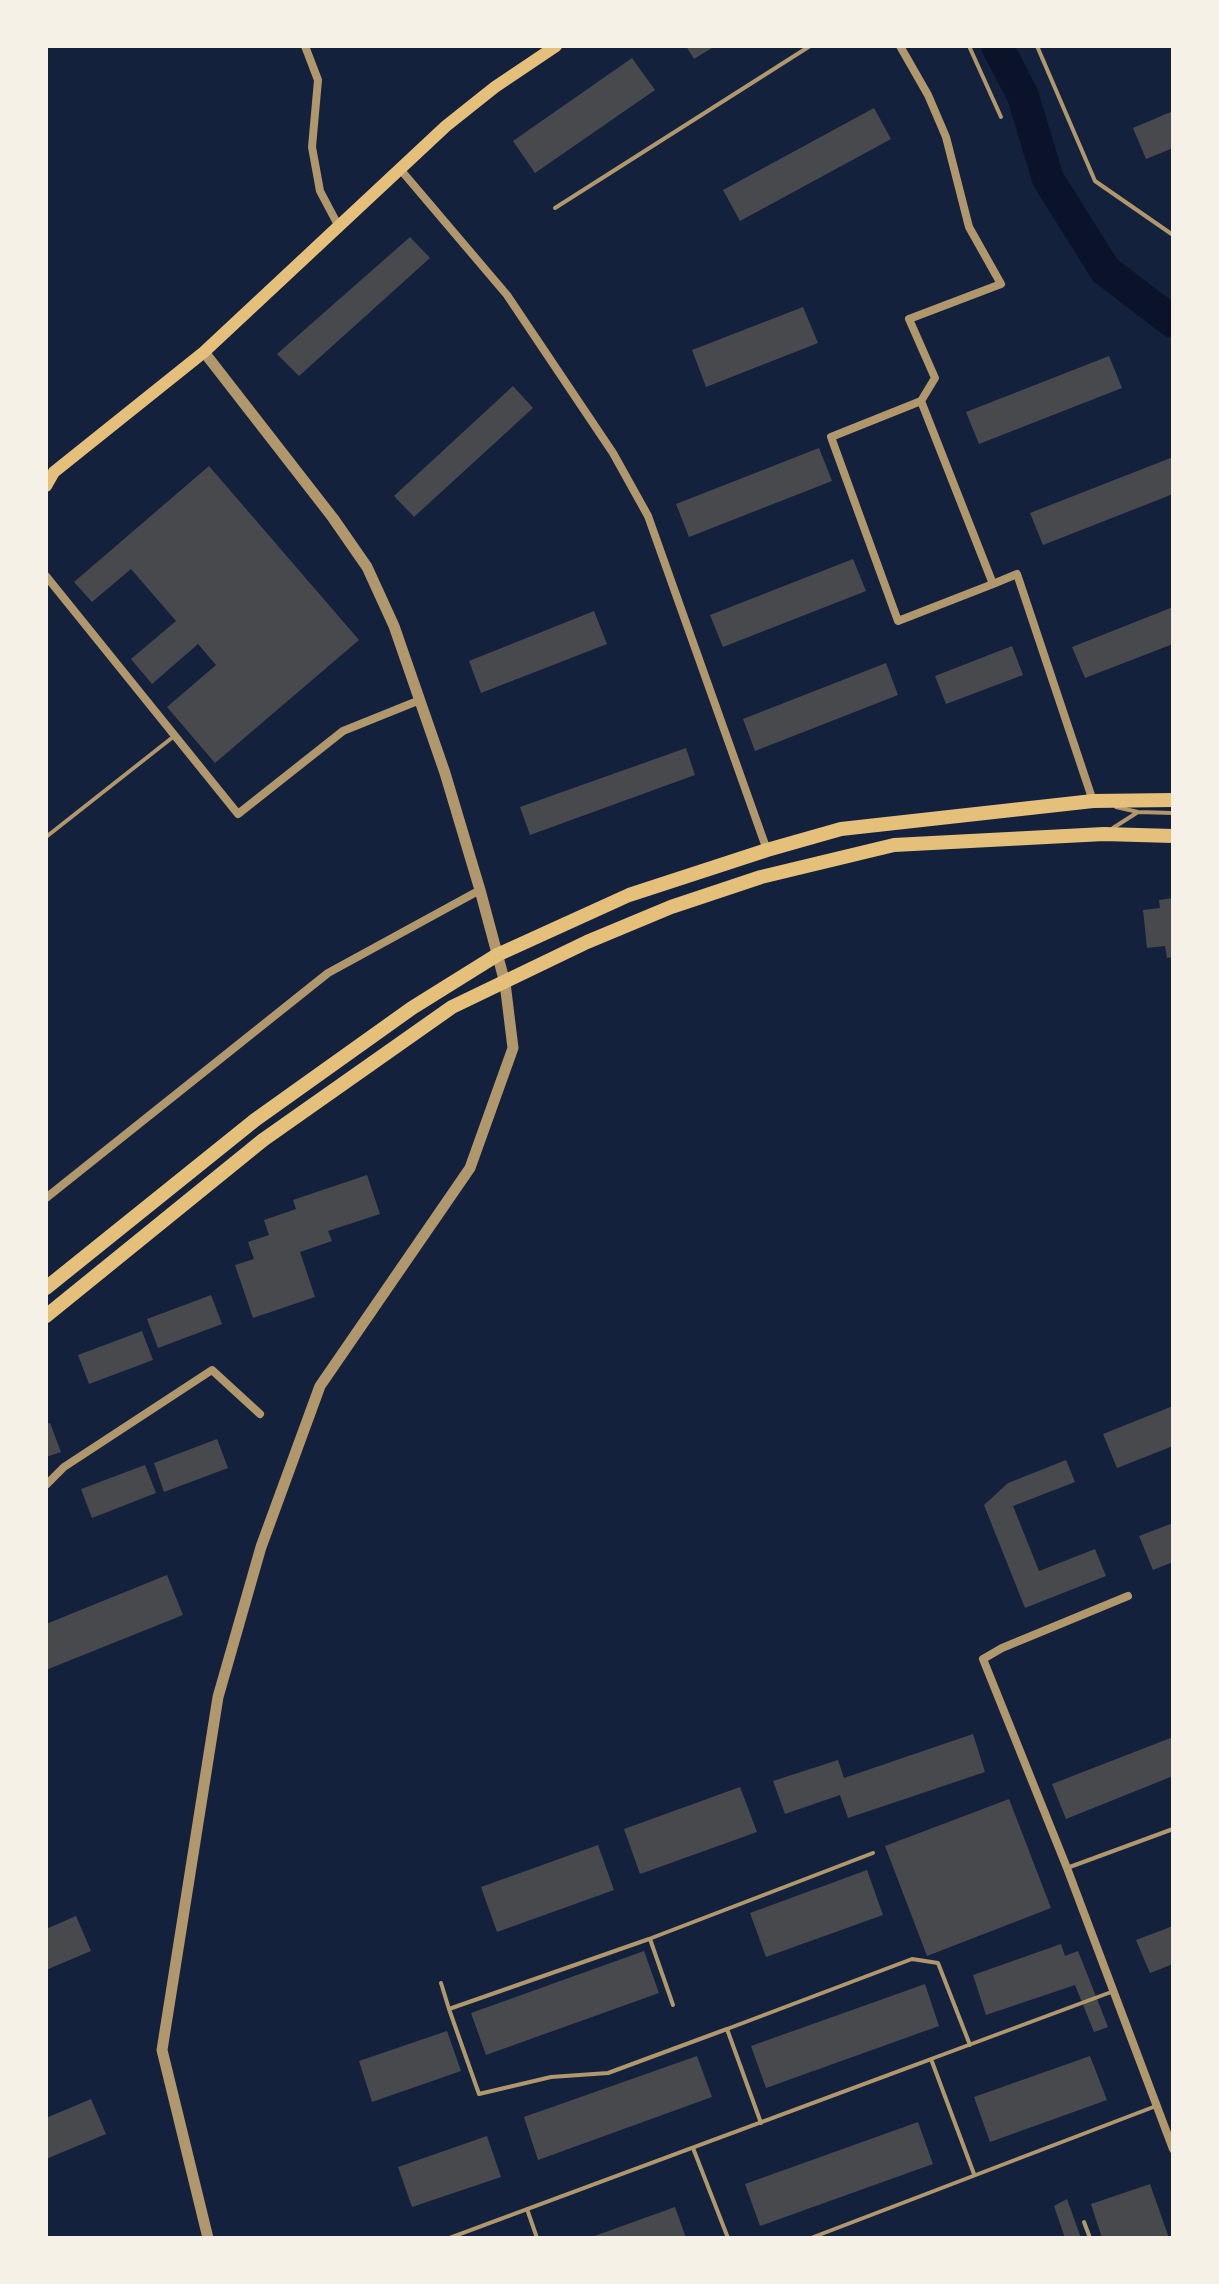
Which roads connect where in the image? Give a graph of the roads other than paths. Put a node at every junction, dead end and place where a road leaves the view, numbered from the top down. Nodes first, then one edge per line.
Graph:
1 (305, 46) edge
2 (556, 46) edge
3 (810, 46) edge
4 (900, 46) edge
5 (969, 46) edge
6 (1037, 46) edge
7 (542, 50) edge
8 (1001, 117) dead end
9 (400, 169) junction
10 (555, 208) dead end
11 (338, 225) junction
12 (1173, 235) edge
13 (204, 352) junction
14 (921, 401) junction
15 (46, 486) edge
16 (46, 576) edge
17 (993, 584) junction
18 (420, 700) junction
19 (175, 736) junction
20 (1173, 800) edge
21 (1093, 801) junction
22 (1138, 812) junction
23 (1173, 813) edge
24 (1104, 834) junction
25 (1173, 836) edge
26 (46, 837) edge
27 (767, 850) junction
28 (480, 890) junction
29 (497, 955) junction
30 (505, 983) junction
31 (46, 1198) edge
32 (46, 1288) edge
33 (46, 1316) edge
34 (260, 1414) dead end
35 (46, 1485) edge
36 (1128, 1596) dead end
37 (1173, 1829) edge
38 (873, 1853) dead end
39 (1067, 1868) junction
40 (649, 1939) junction
41 (441, 1983) dead end
42 (1114, 1991) junction
43 (673, 2005) dead end
44 (449, 2009) junction
45 (727, 2029) junction
46 (970, 2045) junction
47 (931, 2059) junction
48 (1157, 2106) junction
49 (761, 2123) junction
50 (1169, 2124) edge
51 (693, 2148) junction
52 (1173, 2149) edge
53 (974, 2174) junction
54 (527, 2209) junction
55 (1084, 2222) dead end
56 (208, 2238) edge
57 (449, 2238) edge
58 (537, 2238) edge
59 (728, 2238) edge
60 (812, 2238) edge
61 (1090, 2238) edge

1 - 11 street
2 - 7 main road
3 - 10 lane
4 - 14 street
5 - 8 lane
6 - 12 lane
7 - 9 main road
9 - 11 main road
9 - 27 street
11 - 13 main road
13 - 15 main road
13 - 18 street
14 - 17 street
14 - 17 street
16 - 19 street
17 - 21 street
18 - 19 street
18 - 28 street
19 - 26 lane
20 - 21 main road
21 - 22 lane
21 - 27 main road
22 - 23 lane
22 - 24 lane
24 - 25 main road
24 - 30 main road
27 - 29 main road
28 - 29 street
28 - 31 street
29 - 30 street
29 - 32 main road
30 - 33 main road
30 - 56 street
34 - 35 street
36 - 39 street
37 - 39 lane
38 - 40 lane
39 - 42 street
40 - 43 lane
40 - 44 lane
41 - 44 lane
42 - 46 lane
42 - 48 street
44 - 45 lane
45 - 46 lane
45 - 49 lane
46 - 47 lane
47 - 49 lane
47 - 53 lane
48 - 50 street
48 - 53 lane
49 - 51 lane
50 - 52 street
51 - 54 lane
51 - 59 lane
53 - 60 lane
54 - 57 lane
54 - 58 lane
55 - 61 lane

